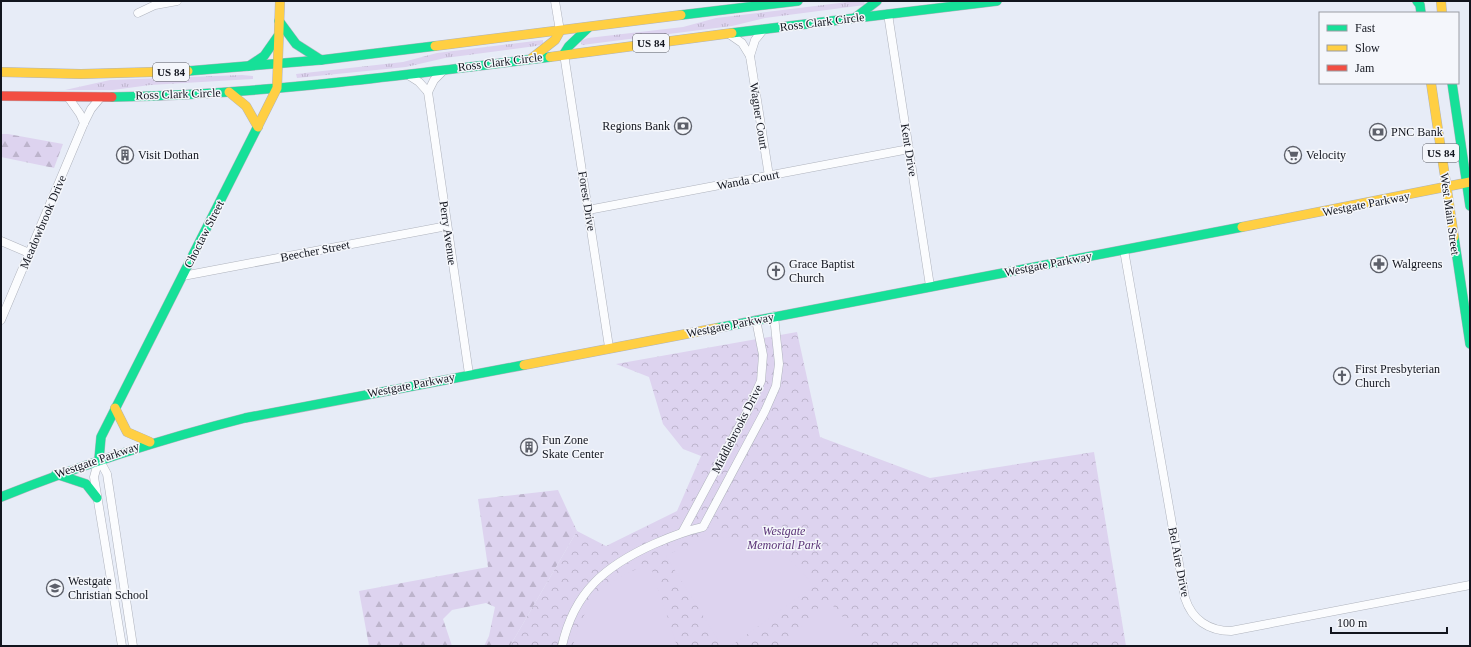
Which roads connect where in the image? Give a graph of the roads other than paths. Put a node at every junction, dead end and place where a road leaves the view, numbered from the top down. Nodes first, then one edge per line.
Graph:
1 (177, 1) edge
2 (280, 1) edge
3 (555, 1) edge
4 (798, 1) edge
5 (877, 1) edge
6 (898, 1) edge
7 (998, 1) edge
8 (1441, 1) edge
9 (1442, 12) edge
10 (138, 13) dead end
11 (888, 14) junction
12 (855, 18) junction
13 (279, 21) junction
14 (589, 27) junction
15 (764, 29) junction
16 (560, 31) junction
17 (728, 34) junction
18 (278, 36) junction
19 (564, 54) junction
20 (750, 56) junction
21 (532, 59) junction
22 (321, 60) junction
23 (277, 64) junction
24 (248, 67) junction
25 (444, 69) junction
26 (1, 72) edge
27 (406, 74) junction
28 (1431, 84) edge
29 (1452, 84) edge
30 (277, 88) junction
31 (229, 92) junction
32 (428, 92) junction
33 (1, 96) edge
34 (68, 97) junction
35 (102, 97) junction
36 (84, 123) junction
37 (258, 127) junction
38 (909, 149) junction
39 (769, 176) junction
40 (1468, 183) edge
41 (1446, 188) junction
42 (1470, 206) edge
43 (588, 210) junction
44 (447, 226) junction
45 (1, 241) edge
46 (1124, 250) junction
47 (29, 253) junction
48 (183, 276) junction
49 (930, 286) junction
50 (774, 316) junction
51 (1, 320) edge
52 (756, 320) junction
53 (1470, 344) edge
54 (609, 347) junction
55 (469, 374) junction
56 (115, 408) junction
57 (150, 442) junction
58 (99, 460) junction
59 (56, 474) junction
60 (1, 497) edge
61 (97, 498) junction
62 (683, 531) junction
63 (1470, 585) edge
64 (122, 646) edge
65 (133, 646) edge
66 (562, 646) edge

1 - 10 street
2 - 13 main road, Choctaw Street
3 - 16 street
4 - 14 main road, Ross Clark Circle / US 84
5 - 12 main road
6 - 11 main road
7 - 11 main road, Ross Clark Circle / US 84
8 - 9 main road
11 - 12 main road, Ross Clark Circle / US 84
11 - 38 street, Kent Drive
12 - 15 main road, Ross Clark Circle / US 84
13 - 18 main road, Choctaw Street
13 - 22 main road
14 - 16 main road, Ross Clark Circle / US 84
14 - 19 main road
15 - 17 main road, Ross Clark Circle / US 84
15 - 20 street, Wagner Court
16 - 21 main road
16 - 22 main road, Ross Clark Circle / US 84
17 - 19 main road, Ross Clark Circle / US 84
17 - 20 street, Wagner Court
18 - 23 main road, Choctaw Street
18 - 24 main road
19 - 21 main road, Ross Clark Circle / US 84
19 - 43 street, Forest Drive
20 - 39 street, Wagner Court
21 - 25 main road, Ross Clark Circle / US 84
22 - 23 main road, Ross Clark Circle / US 84
23 - 24 main road, Ross Clark Circle / US 84
23 - 30 main road, Choctaw Street
24 - 26 main road, Ross Clark Circle / US 84
25 - 27 main road, Ross Clark Circle / US 84
25 - 32 street
27 - 30 main road, Ross Clark Circle / US 84
27 - 32 street
28 - 41 main road, West Main Street / US 84
29 - 40 main road, West Main Street / US 84
30 - 31 main road, Ross Clark Circle / US 84
30 - 37 main road, Choctaw Street
31 - 35 main road, Ross Clark Circle / US 84
31 - 37 main road
32 - 44 street, Perry Avenue
33 - 34 main road, Ross Clark Circle / US 84
34 - 35 main road, Ross Clark Circle / US 84
34 - 36 street
35 - 36 street, Meadowbrook Drive
36 - 47 street, Meadowbrook Drive
37 - 48 main road, Choctaw Street
38 - 39 street, Wanda Court
38 - 49 street, Kent Drive
39 - 43 street, Wanda Court
40 - 41 main road, Westgate Parkway
40 - 42 main road, West Main Street / US 84
41 - 46 main road, Westgate Parkway
41 - 53 main road, West Main Street / US 84
43 - 54 street, Forest Drive
44 - 48 street, Beecher Street
44 - 55 street, Perry Avenue
45 - 47 street
46 - 49 main road, Westgate Parkway
46 - 63 street, Bel Aire Drive
47 - 51 street, Meadowbrook Drive
48 - 56 main road, Choctaw Street
49 - 50 main road, Westgate Parkway
50 - 52 main road, Westgate Parkway
50 - 62 street, Middlebrooks Drive
52 - 54 main road, Westgate Parkway
52 - 62 street, Middlebrooks Drive
54 - 55 main road, Westgate Parkway
55 - 57 main road, Westgate Parkway
56 - 57 main road
56 - 58 main road, Choctaw Street
57 - 58 main road, Westgate Parkway
58 - 59 main road, Westgate Parkway
58 - 61 street, Choctaw Street
58 - 65 street
59 - 60 main road, Westgate Parkway
59 - 61 main road
61 - 64 street, Choctaw Street
62 - 66 street

